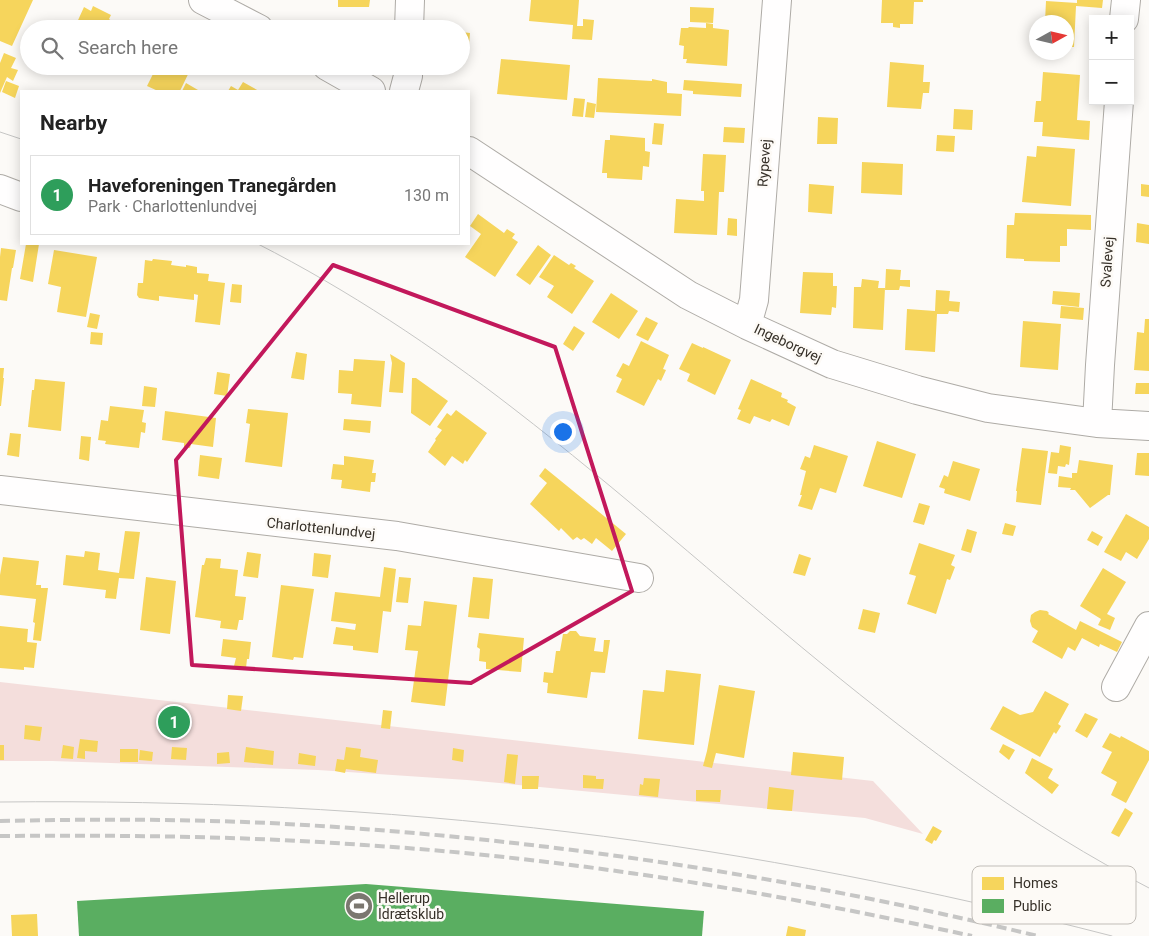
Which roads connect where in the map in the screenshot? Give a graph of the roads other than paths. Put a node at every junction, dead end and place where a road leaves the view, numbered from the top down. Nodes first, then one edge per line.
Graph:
1 (203, 0) edge
2 (410, 0) edge
3 (777, 0) edge
4 (1126, 0) edge
5 (1124, 15) edge
6 (241, 20) edge
7 (409, 20) edge
8 (343, 75) edge
9 (408, 75) edge
10 (369, 90) edge
11 (404, 90) edge
12 (1119, 105) edge
13 (470, 152) edge
14 (0, 189) edge
15 (20, 197) edge
16 (747, 325) junction
17 (1097, 423) junction
18 (1149, 426) edge
19 (0, 490) edge
20 (639, 578) dead end
21 (1149, 626) edge
22 (1116, 687) dead end

1 - 6 street
2 - 7 street
3 - 16 street, Rypevej
4 - 5 street
8 - 10 street
9 - 11 street
12 - 17 street, Svalevej
13 - 16 street, Ingeborgvej
14 - 15 street
16 - 17 street, Ingeborgvej
17 - 18 street, Ingeborgvej
19 - 20 street, Charlottenlundvej
21 - 22 street

